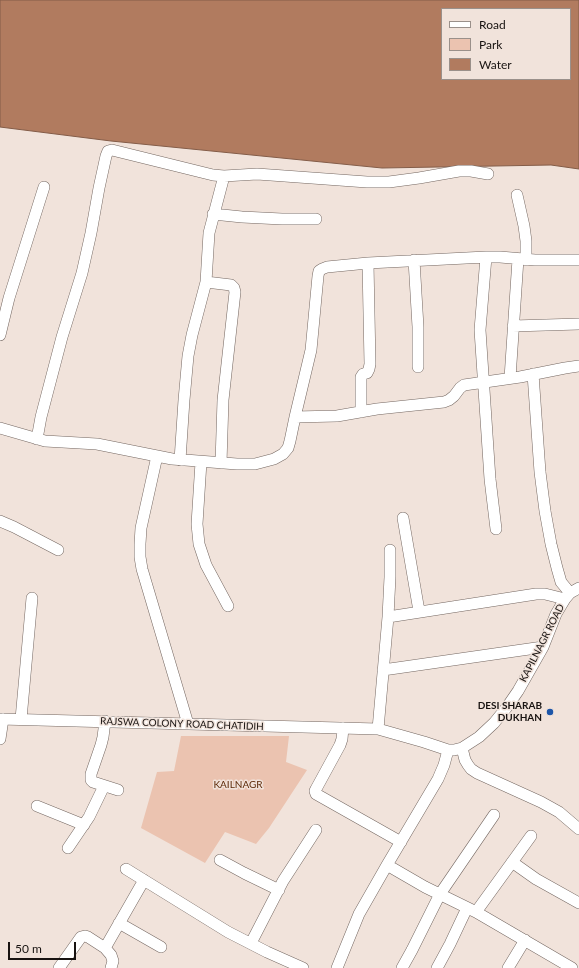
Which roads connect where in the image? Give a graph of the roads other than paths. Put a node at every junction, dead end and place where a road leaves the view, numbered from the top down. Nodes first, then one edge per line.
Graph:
1 (488, 174) dead end
2 (224, 176) junction
3 (44, 187) dead end
4 (517, 195) dead end
5 (214, 214) junction
6 (316, 219) dead end
7 (486, 257) junction
8 (522, 259) junction
9 (414, 260) junction
10 (579, 260) edge
11 (368, 263) junction
12 (206, 282) junction
13 (579, 324) edge
14 (514, 326) junction
15 (0, 335) edge
16 (579, 366) edge
17 (418, 367) dead end
18 (534, 374) junction
19 (510, 378) junction
20 (484, 382) junction
21 (361, 412) junction
22 (295, 417) junction
23 (0, 428) edge
24 (36, 439) junction
25 (157, 456) junction
26 (180, 460) junction
27 (202, 462) junction
28 (221, 463) junction
29 (403, 518) dead end
30 (0, 521) edge
31 (496, 529) dead end
32 (58, 550) dead end
33 (390, 550) dead end
34 (571, 593) edge
35 (32, 598) dead end
36 (228, 606) dead end
37 (419, 611) junction
38 (388, 617) junction
39 (542, 647) junction
40 (384, 670) junction
41 (2, 719) edge
42 (21, 719) junction
43 (105, 721) junction
44 (188, 724) junction
45 (343, 728) junction
46 (364, 728) joint
47 (378, 729) junction
48 (0, 739) edge
49 (462, 748) junction
50 (448, 750) junction
51 (104, 786) junction
52 (118, 790) dead end
53 (37, 806) dead end
54 (494, 815) dead end
55 (84, 825) junction
56 (579, 829) edge
57 (316, 830) dead end
58 (531, 836) dead end
59 (401, 842) junction
60 (68, 848) dead end
61 (220, 860) dead end
62 (512, 862) junction
63 (386, 865) junction
64 (126, 869) dead end
65 (144, 880) junction
66 (279, 890) junction
67 (440, 894) junction
68 (579, 903) edge
69 (472, 910) junction
70 (119, 924) junction
71 (525, 940) junction
72 (251, 943) junction
73 (161, 947) dead end
74 (105, 948) junction
75 (59, 968) edge
76 (111, 968) edge
77 (303, 968) edge
78 (337, 968) edge
79 (402, 968) edge
80 (437, 968) edge
81 (508, 968) edge
82 (572, 968) edge

1 - 2 street
2 - 5 street
2 - 24 street
3 - 15 street
4 - 8 street
5 - 6 street
5 - 12 street
7 - 8 street
7 - 9 street
7 - 20 street
8 - 10 street
8 - 14 street
9 - 11 street
9 - 17 street
11 - 21 street
11 - 22 street
12 - 26 street
12 - 28 street
13 - 14 street
14 - 19 street
16 - 18 street
18 - 19 street
18 - 34 street
19 - 20 street
20 - 21 street
20 - 31 street
21 - 22 street
22 - 28 street
23 - 24 street
24 - 25 street
25 - 26 street
25 - 44 street
26 - 27 street
27 - 28 street
27 - 36 street
29 - 37 street
30 - 32 street
33 - 38 street
34 - 37 street
34 - 39 street, KAPILNAGR ROAD
35 - 42 street
37 - 38 street
38 - 40 street
39 - 40 street
39 - 49 street, KAPILNAGR ROAD
40 - 47 street
41 - 42 street, RAJSWA COLONY ROAD CHATIDIH
41 - 48 street
42 - 43 street, RAJSWA COLONY ROAD CHATIDIH
43 - 44 street, RAJSWA COLONY ROAD CHATIDIH
43 - 51 street
44 - 45 street, RAJSWA COLONY ROAD CHATIDIH
45 - 46 street, RAJSWA COLONY ROAD CHATIDIH
45 - 59 street
46 - 47 street, KAPILNAGR ROAD
47 - 50 street, KAPILNAGR ROAD
49 - 50 street, KAPILNAGR ROAD
49 - 56 street
50 - 59 street
51 - 52 street
51 - 55 street
53 - 55 street
54 - 67 street
55 - 60 street
57 - 66 street
58 - 62 street
59 - 63 street
61 - 66 street
62 - 68 street
62 - 69 street
63 - 67 street
63 - 78 street
64 - 65 street
65 - 70 street
65 - 72 street
66 - 72 street
67 - 69 street
67 - 79 street
69 - 71 street
69 - 80 street
70 - 73 street
70 - 74 street
71 - 81 street
71 - 82 street
72 - 77 street
74 - 75 street
74 - 76 street

